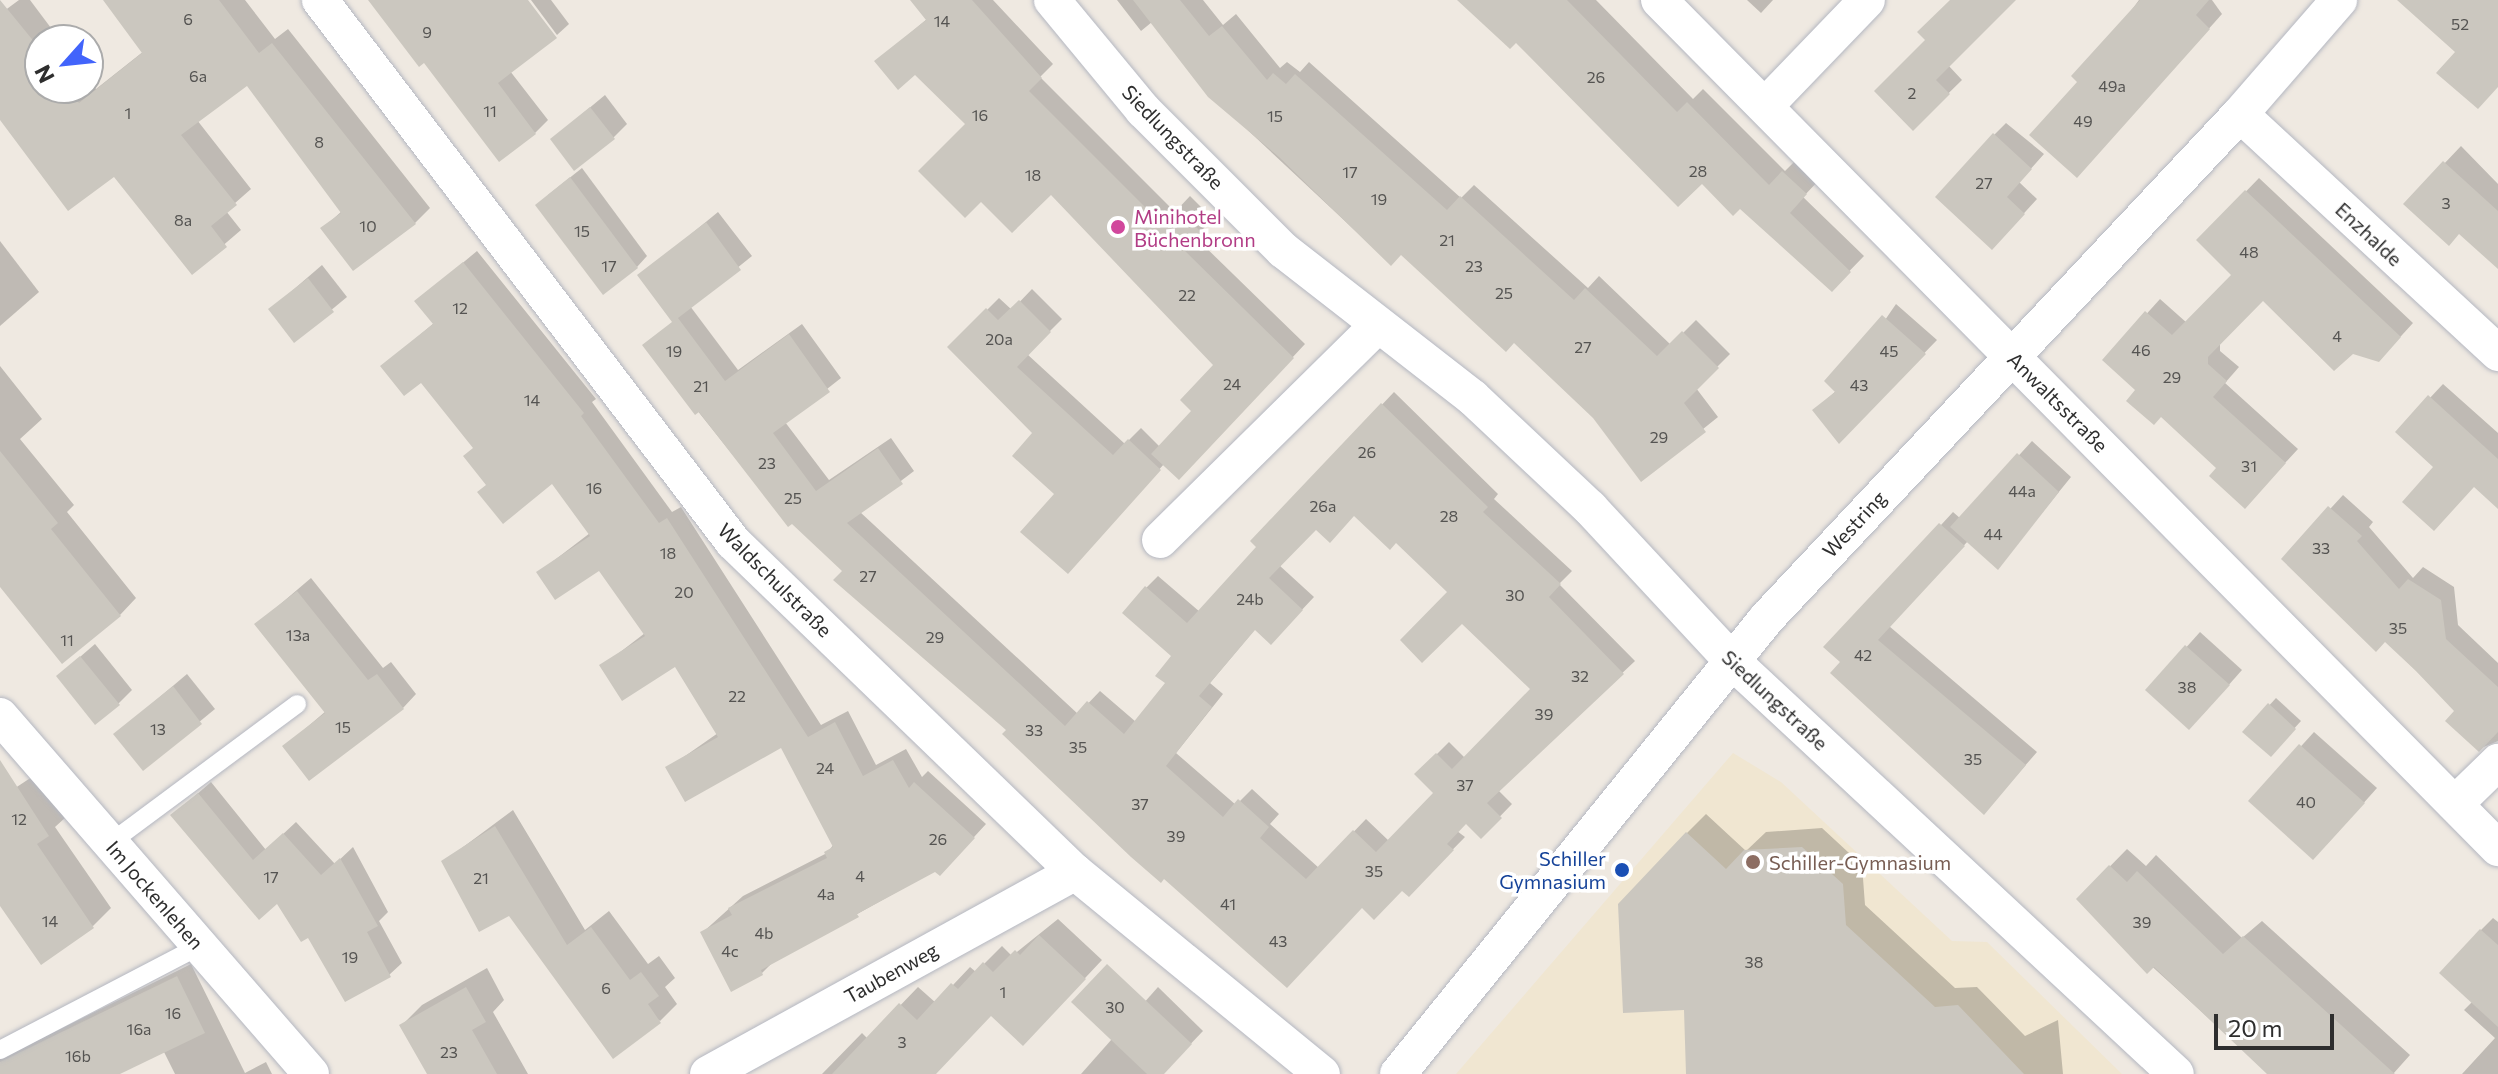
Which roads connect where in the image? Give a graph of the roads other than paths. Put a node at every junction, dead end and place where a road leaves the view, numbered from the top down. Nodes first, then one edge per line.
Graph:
1 (320, 0) edge
2 (1052, 0) edge
3 (1659, 0) edge
4 (1867, 0) edge
5 (2339, 0) edge
6 (1767, 104) junction
7 (2240, 114) junction
8 (1376, 327) junction
9 (2498, 353) edge
10 (2012, 356) junction
11 (1160, 540) dead end
12 (1732, 661) junction
13 (297, 704) dead end
14 (0, 716) edge
15 (2498, 762) edge
16 (2456, 803) junction
17 (110, 843) junction
18 (2498, 848) edge
19 (1075, 872) junction
20 (200, 946) junction
21 (0, 1050) edge
22 (311, 1074) edge
23 (708, 1074) edge
24 (1322, 1074) edge
25 (1398, 1074) edge
26 (2176, 1074) edge

1 - 19 street, Waldschulstraße
2 - 8 street, Siedlungstraße
3 - 6 street, Anwaltsstraße
4 - 6 street
5 - 7 street, Westring
6 - 10 street, Anwaltsstraße
7 - 9 street, Enzhalde
7 - 10 street, Westring
8 - 11 street
8 - 12 street, Siedlungstraße
10 - 12 street, Westring
10 - 16 street, Anwaltsstraße
12 - 25 street, Westring
12 - 26 street, Siedlungstraße
13 - 17 lane
14 - 17 street, Im Jockenlehen
15 - 16 street
16 - 18 street, Anwaltsstraße
17 - 20 street, Im Jockenlehen
19 - 23 street, Taubenweg
19 - 24 street, Waldschulstraße
20 - 21 lane
20 - 22 street, Im Jockenlehen

